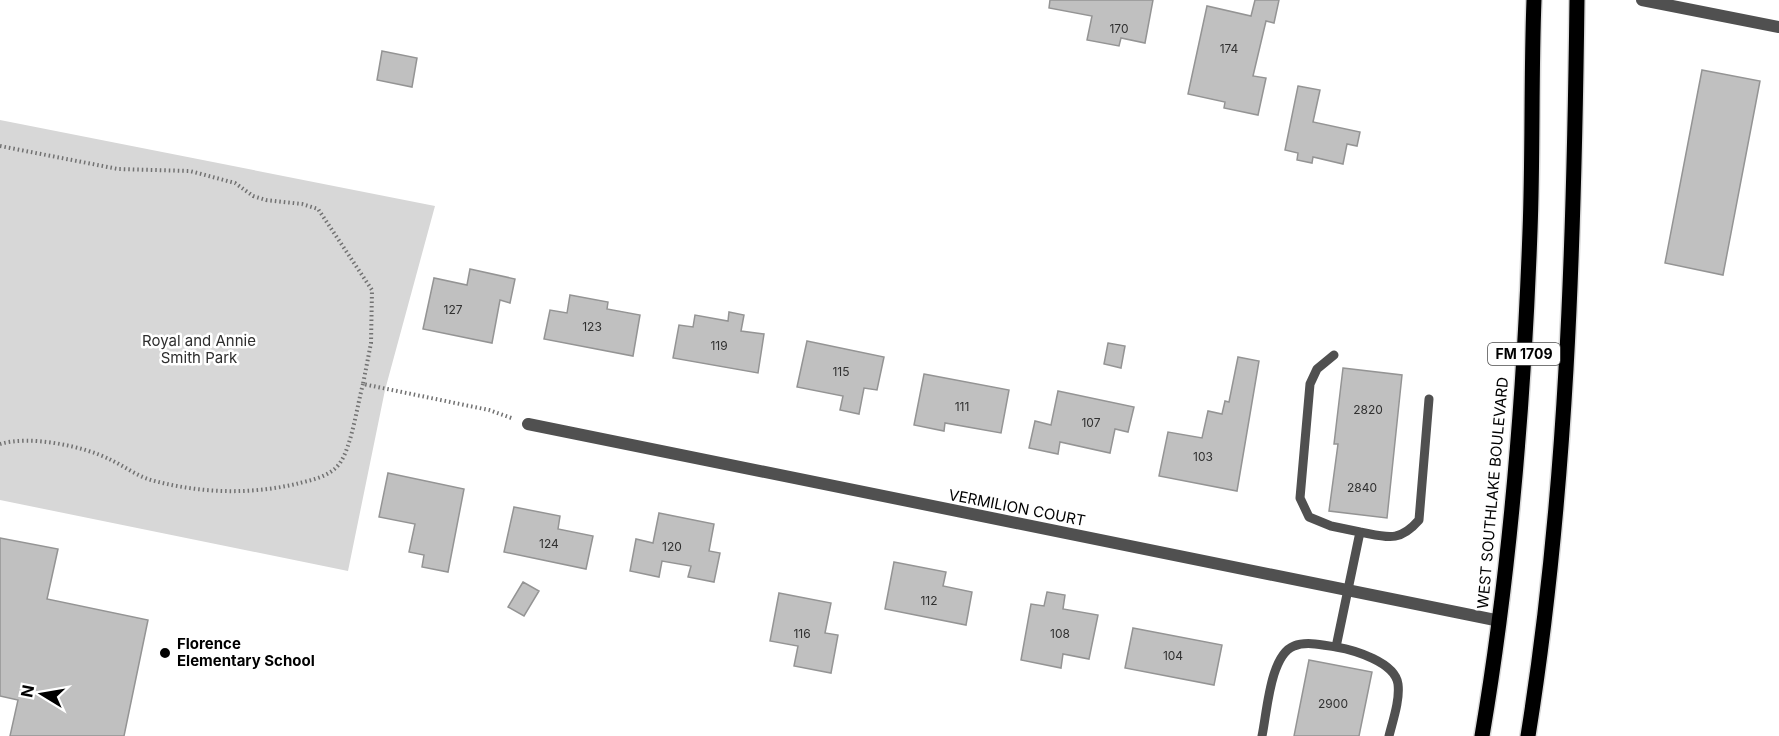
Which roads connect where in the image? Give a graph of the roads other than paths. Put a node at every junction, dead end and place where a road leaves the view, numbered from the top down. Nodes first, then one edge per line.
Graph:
1 (1534, 0) edge
2 (1578, 0) edge
3 (1642, 0) edge
4 (1779, 27) edge
5 (1334, 355) dead end
6 (1429, 399) dead end
7 (528, 424) road end
8 (1360, 532) junction
9 (1348, 590) junction
10 (1500, 621) junction
11 (1336, 647) junction
12 (1262, 736) edge
13 (1389, 736) edge
14 (1482, 736) edge
15 (1528, 736) edge

1 - 10 main road, WEST SOUTHLAKE BOULEVARD / FM 1709
2 - 15 main road, FM 1709
3 - 4 street
5 - 8 lane
6 - 8 lane
7 - 9 street, VERMILION COURT
8 - 9 lane
9 - 10 street, VERMILION COURT
9 - 11 lane
10 - 14 main road, WEST SOUTHLAKE BOULEVARD / FM 1709
11 - 12 lane
11 - 13 lane

